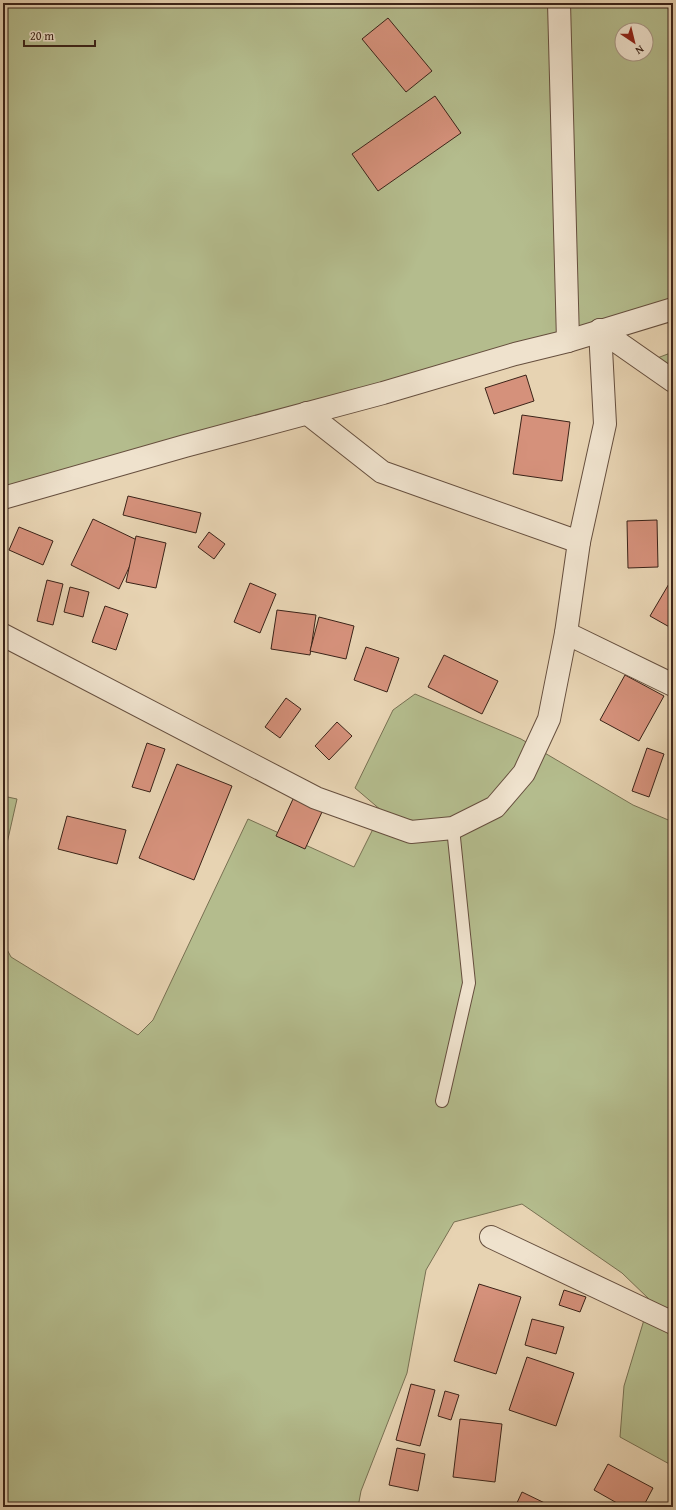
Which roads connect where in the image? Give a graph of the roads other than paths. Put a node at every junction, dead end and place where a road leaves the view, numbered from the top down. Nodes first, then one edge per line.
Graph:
1 (559, 3) edge
2 (673, 309) edge
3 (600, 330) junction
4 (568, 341) junction
5 (673, 381) edge
6 (307, 413) junction
7 (3, 498) edge
8 (579, 542) junction
9 (566, 633) junction
10 (3, 635) edge
11 (673, 685) edge
12 (453, 828) junction
13 (442, 1101) dead end
14 (491, 1237) dead end
15 (673, 1323) edge

1 - 4 street
2 - 3 street
3 - 4 street
3 - 5 street
3 - 8 street
4 - 6 street
6 - 7 street
6 - 8 street
8 - 9 street
9 - 11 street
9 - 12 street
10 - 12 street
12 - 13 lane
14 - 15 street

